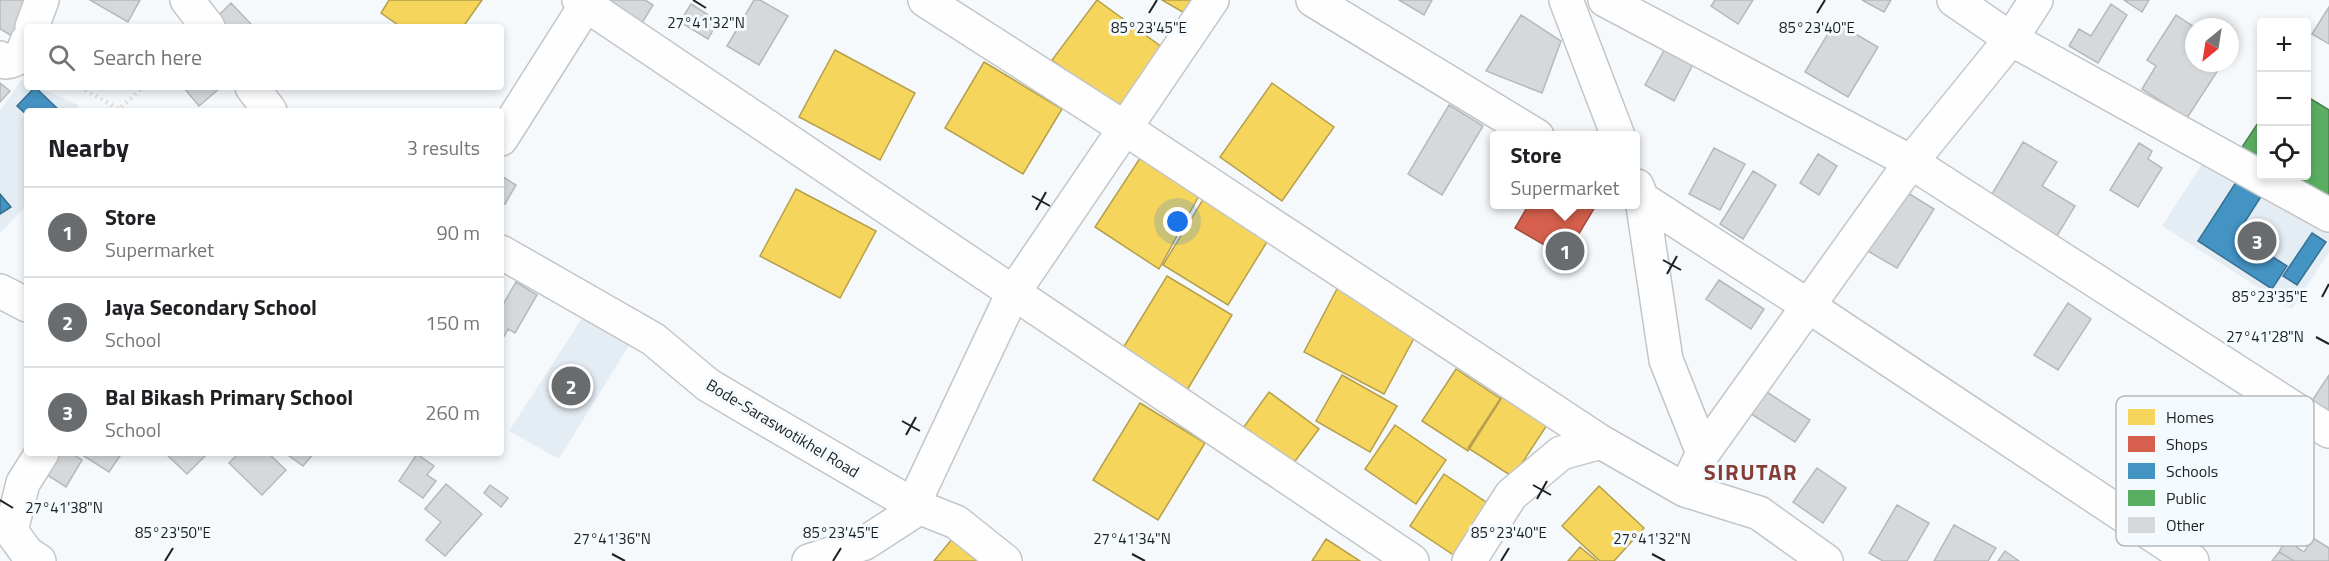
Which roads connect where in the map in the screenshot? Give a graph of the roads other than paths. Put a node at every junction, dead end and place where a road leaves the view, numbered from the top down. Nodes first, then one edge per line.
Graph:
1 (42, 0) edge
2 (187, 0) edge
3 (925, 0) edge
4 (1212, 0) edge
5 (1313, 0) edge
6 (1566, 0) edge
7 (1605, 0) edge
8 (1954, 0) edge
9 (2036, 0) edge
10 (585, 2) edge
11 (33, 24) edge
12 (206, 24) edge
13 (2011, 39) junction
14 (24, 49) edge
15 (0, 57) edge
16 (254, 90) edge
17 (268, 108) edge
18 (1126, 129) junction
19 (1530, 131) edge
20 (1616, 131) edge
21 (504, 134) edge
22 (1911, 162) junction
23 (1640, 193) edge
24 (1640, 204) edge
25 (2329, 215) edge
26 (504, 254) edge
27 (0, 291) edge
28 (1013, 293) junction
29 (24, 303) edge
30 (1810, 307) junction
31 (2275, 396) edge
32 (2314, 421) edge
33 (2329, 431) edge
34 (1600, 442) junction
35 (1703, 453) junction
36 (40, 456) edge
37 (1685, 490) junction
38 (916, 506) junction
39 (2116, 510) edge
40 (2169, 546) edge
41 (39, 561) edge
42 (809, 561) edge
43 (1005, 561) edge
44 (1412, 561) edge
45 (1469, 561) edge
46 (1826, 561) edge
47 (2192, 561) edge

1 - 11 street
2 - 12 street
3 - 18 street
4 - 18 street
5 - 19 street
6 - 20 street
7 - 22 street
8 - 13 street
9 - 13 street
10 - 21 street
10 - 28 street
13 - 22 street
13 - 25 street
14 - 15 street
16 - 17 street
18 - 28 street
18 - 34 street
22 - 30 street
22 - 31 street
23 - 30 street
24 - 35 street
26 - 38 street, Bode-Saraswotikhel Road
27 - 29 street
28 - 38 street
28 - 44 street
30 - 35 street
30 - 39 street
32 - 33 street
34 - 37 street
34 - 45 street
35 - 37 street
36 - 41 street
37 - 46 street
38 - 42 street
38 - 43 street, Bode-Saraswotikhel Road
40 - 47 street

